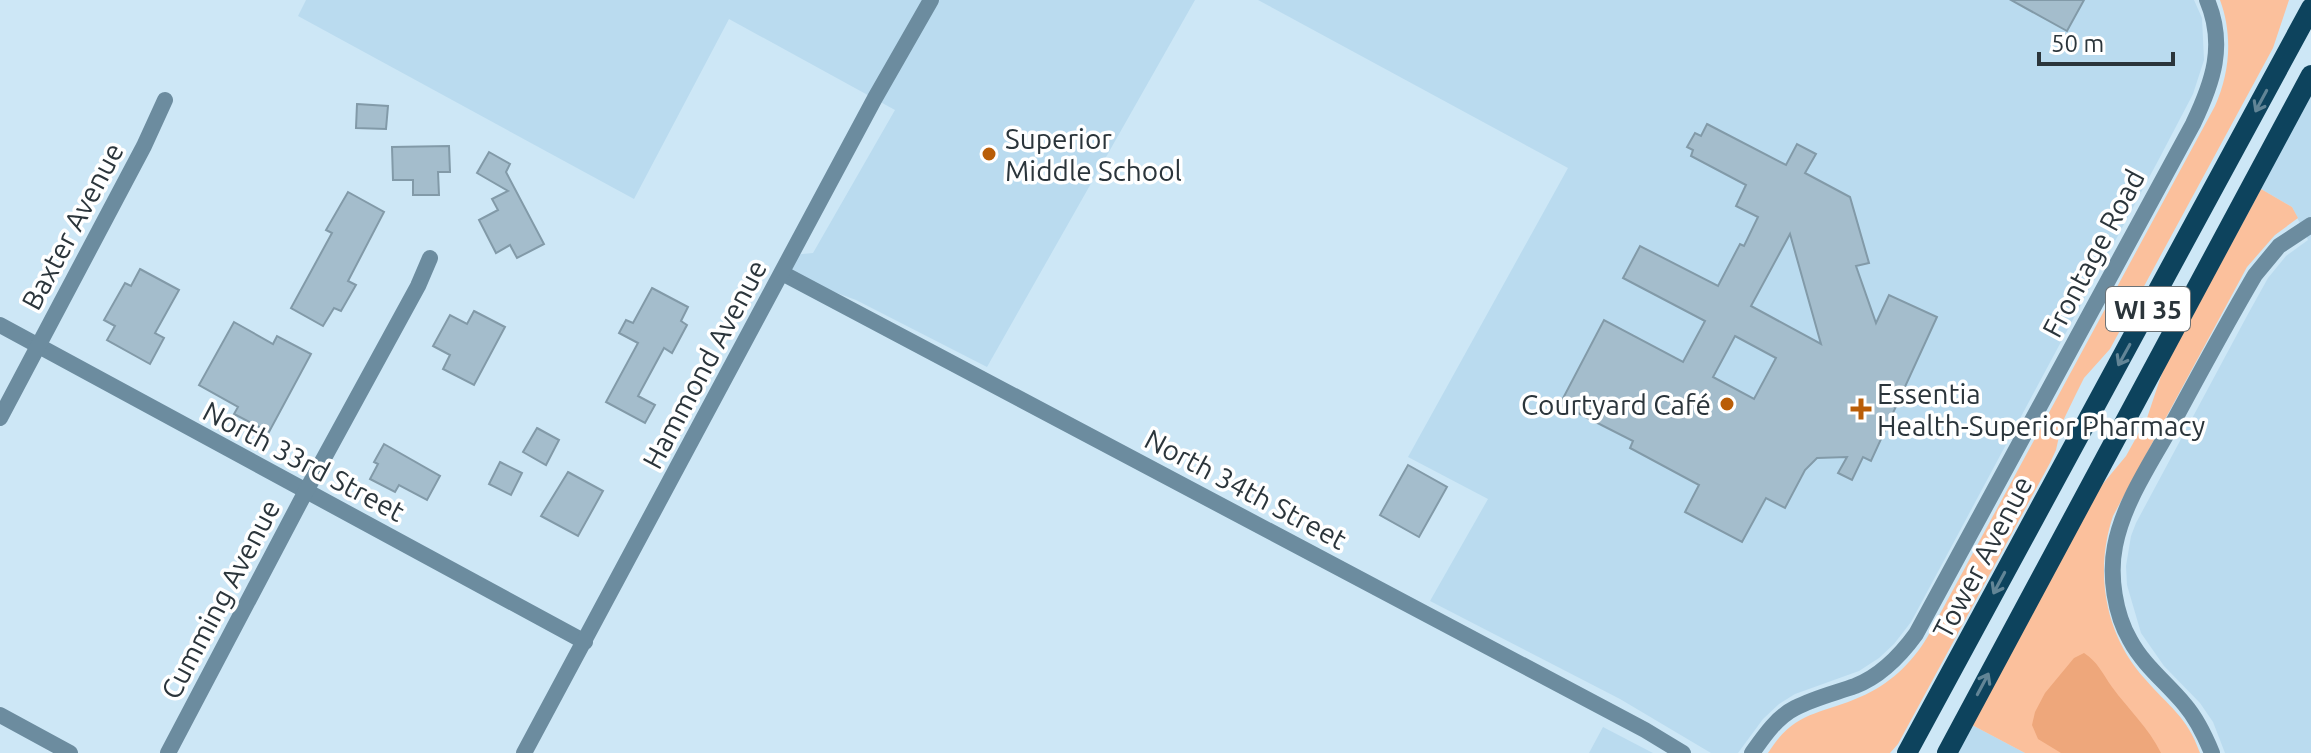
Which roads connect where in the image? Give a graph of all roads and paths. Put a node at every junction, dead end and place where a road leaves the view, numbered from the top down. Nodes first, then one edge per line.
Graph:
1 (931, 0) edge
2 (2207, 0) edge
3 (2311, 8) edge
4 (2311, 75) edge
5 (165, 100) dead end
6 (2311, 225) edge
7 (430, 258) dead end
8 (782, 273) junction
9 (0, 325) edge
10 (38, 347) junction
11 (0, 418) edge
12 (306, 491) junction
13 (585, 642) junction
14 (0, 715) edge
15 (70, 753) edge
16 (168, 753) edge
17 (524, 753) edge
18 (1683, 753) edge
19 (1752, 753) edge
20 (1907, 753) edge
21 (1947, 753) edge
22 (2212, 753) edge

1 - 8 street, Hammond Avenue
2 - 19 street, Frontage Road
3 -> 20 main road, Tower Avenue / WI 35
21 -> 4 main road, WI 35
5 - 10 street, Baxter Avenue
6 - 22 street
7 - 12 street, Cumming Avenue
8 - 13 street, Hammond Avenue
8 - 18 street, North 34th Street
9 - 10 street, North 33rd Street
10 - 11 street, Baxter Avenue
10 - 12 street, North 33rd Street
12 - 13 street, North 33rd Street
12 - 16 street, Cumming Avenue
13 - 17 street, Hammond Avenue
14 - 15 street

